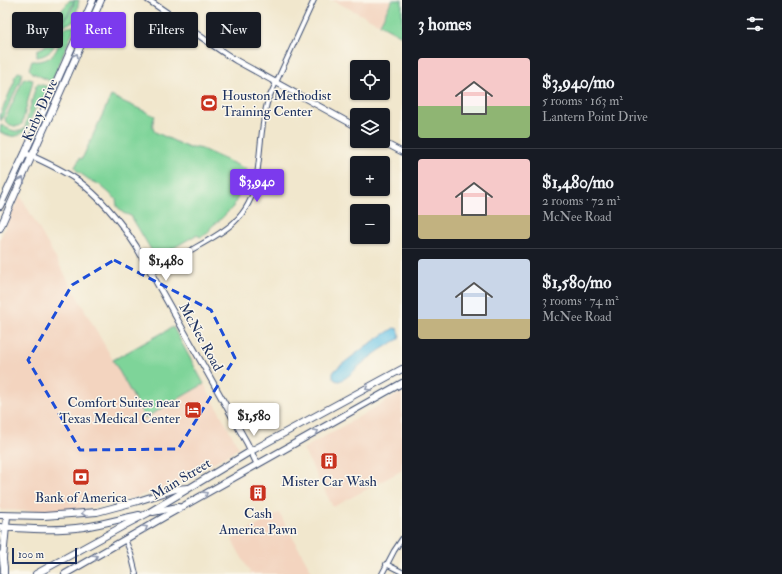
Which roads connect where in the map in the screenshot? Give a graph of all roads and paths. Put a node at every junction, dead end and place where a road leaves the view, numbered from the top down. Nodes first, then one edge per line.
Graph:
1 (93, 0) edge
2 (101, 0) edge
3 (148, 0) edge
4 (314, 0) edge
5 (64, 65) junction
6 (71, 69) junction
7 (276, 82) junction
8 (350, 124) edge
9 (390, 146) edge
10 (402, 152) edge
11 (25, 153) junction
12 (33, 156) junction
13 (0, 206) edge
14 (0, 228) edge
15 (152, 273) junction
16 (402, 369) edge
17 (386, 378) junction
18 (402, 383) edge
19 (391, 389) junction
20 (251, 451) junction
21 (257, 464) junction
22 (189, 488) junction
23 (185, 505) junction
24 (97, 512) junction
25 (148, 513) junction
26 (3, 515) edge
27 (99, 524) junction
28 (3, 527) edge
29 (118, 528) junction
30 (125, 539) junction
31 (402, 539) edge
32 (0, 549) edge
33 (3, 558) junction
34 (386, 564) junction
35 (402, 572) edge
36 (4, 574) edge
37 (36, 574) edge
38 (65, 574) edge
39 (136, 574) edge
40 (382, 574) edge

1 - 5 main road, Kirby Drive
6 -> 2 main road, Kirby Drive
3 - 7 street
4 - 7 street
5 - 6 main road
5 - 11 main road, Kirby Drive
6 - 12 main road, Kirby Drive
7 - 8 street
7 - 15 street
9 - 10 street
11 - 12 street, McNee Road
11 - 13 main road, Kirby Drive
14 -> 12 main road, Kirby Drive
12 - 15 street, McNee Road
15 - 20 street, McNee Road
16 - 17 main road, Main Street
17 - 19 main road
17 -> 20 main road, Main Street
18 - 19 main road, Main Street
21 -> 19 main road, Main Street
20 - 21 street, McNee Road
20 - 22 main road, Main Street
23 -> 21 main road, Main Street
22 - 24 main road
22 - 25 main road, Main Street
23 - 25 main road
30 -> 23 main road, Main Street
24 -> 26 main road
24 - 27 main road
25 - 27 main road
25 - 29 main road, Main Street
26 - 28 main road
27 - 28 main road
28 - 33 main road
29 - 30 main road
29 - 37 main road, Main Street
38 -> 30 main road, Main Street
30 - 39 street
31 - 34 street
32 - 33 main road
33 - 36 main road
34 - 35 street
34 - 40 street

